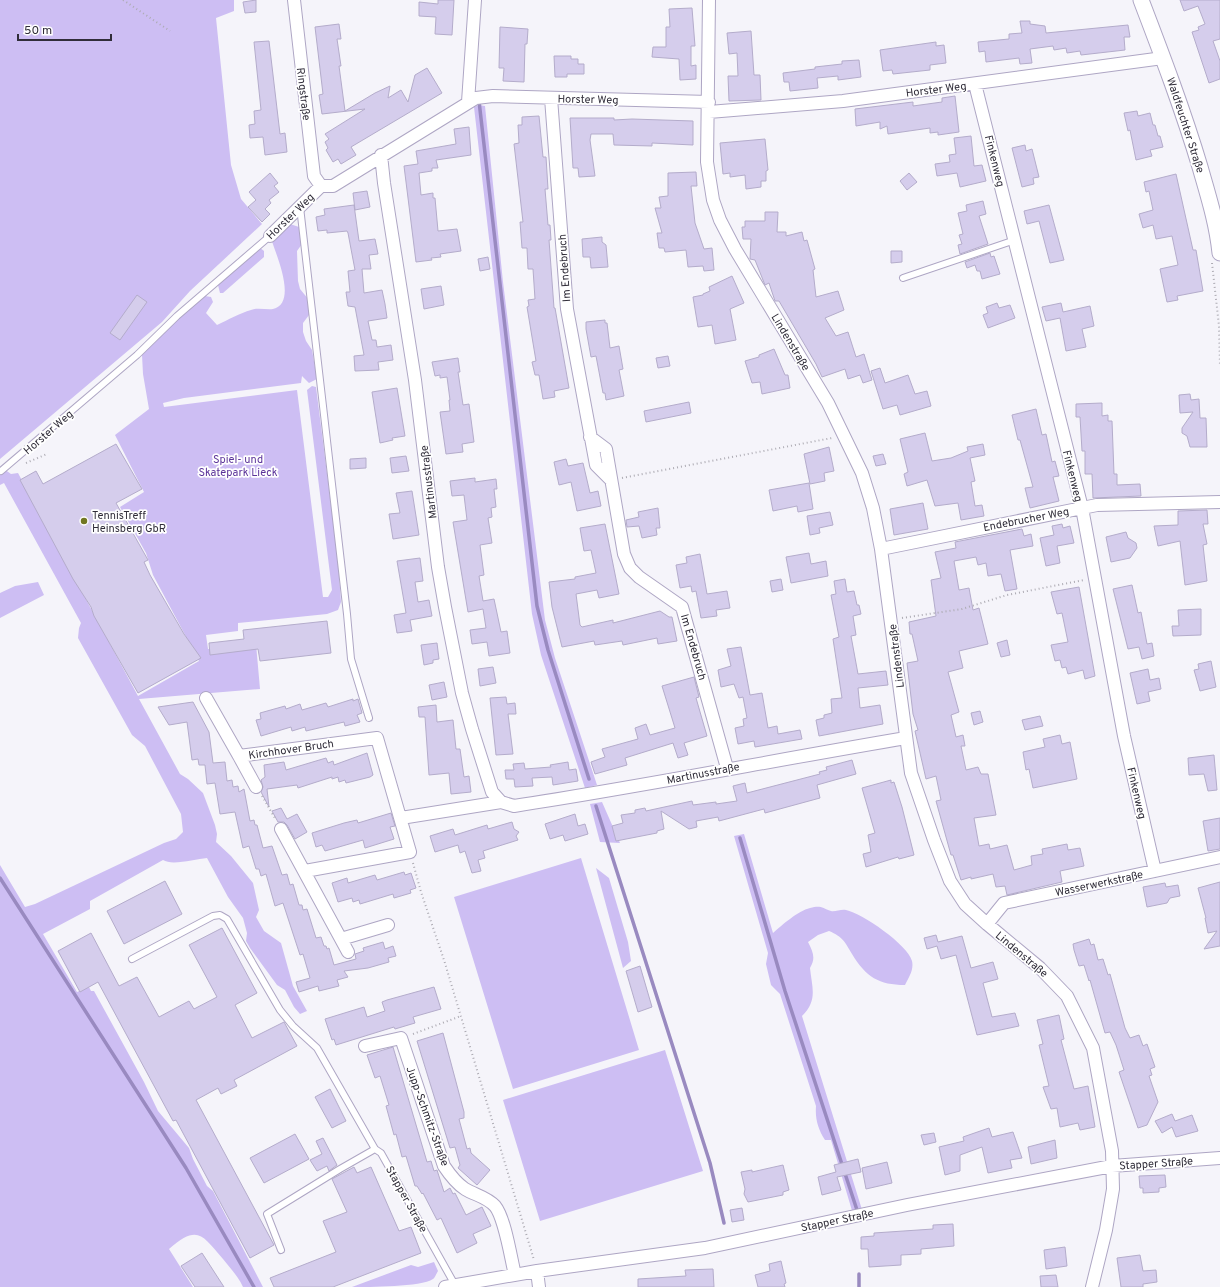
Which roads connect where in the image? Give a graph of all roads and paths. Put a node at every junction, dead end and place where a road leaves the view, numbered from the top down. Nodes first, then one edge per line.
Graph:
1 (123, 0) edge
2 (294, 0) edge
3 (475, 0) edge
4 (709, 0) edge
5 (1141, 0) edge
6 (170, 31) dead end
7 (1163, 58) junction
8 (975, 84) junction
9 (551, 98) junction
10 (468, 102) junction
11 (709, 107) junction
12 (382, 155) junction
13 (321, 186) junction
14 (300, 207) junction
15 (270, 236) joint
16 (1015, 240) junction
17 (1216, 256) edge
18 (903, 278) dead end
19 (1220, 366) edge
20 (844, 436) junction
21 (47, 454) dead end
22 (18, 457) junction
23 (1, 471) dead end
24 (611, 480) junction
25 (1220, 502) edge
26 (1082, 508) junction
27 (881, 549) junction
28 (1095, 578) junction
29 (892, 618) junction
30 (206, 698) dead end
31 (369, 718) dead end
32 (906, 738) junction
33 (239, 756) junction
34 (727, 768) junction
35 (256, 786) joint
36 (501, 802) junction
37 (401, 818) junction
38 (281, 828) joint
39 (410, 852) junction
40 (1220, 857) edge
41 (305, 871) junction
42 (1155, 871) junction
43 (987, 924) junction
44 (388, 925) dead end
45 (341, 939) junction
46 (348, 952) dead end
47 (132, 959) dead end
48 (461, 1016) junction
49 (401, 1038) junction
50 (365, 1046) dead end
51 (375, 1149) junction
52 (1220, 1158) edge
53 (1112, 1166) junction
54 (281, 1250) dead end
55 (537, 1271) junction
56 (515, 1275) junction
57 (450, 1286) edge
58 (539, 1287) edge
59 (1092, 1287) edge

1 - 6 path
2 - 13 street, Ringstraße
3 - 10 street
4 - 11 street, Lindenstraße
5 - 7 street, Waldfeuchter Straße
7 - 8 street, Horster Weg
7 - 17 street, Waldfeuchter Straße
8 - 11 street, Horster Weg
8 - 16 street, Finkenweg
9 - 10 street, Horster Weg
9 - 11 street, Horster Weg
9 - 24 street, Im Endebruch
10 - 12 street, Horster Weg
11 - 20 street, Lindenstraße
12 - 13 street, Horster Weg
12 - 36 street, Martinusstraße
13 - 14 street, Horster Weg
14 - 15 street, Horster Weg
14 - 31 lane
15 - 22 lane, Horster Weg
16 - 18 lane
16 - 26 street, Finkenweg
17 - 19 path
20 - 24 path
20 - 27 street, Lindenstraße
21 - 22 path
22 - 23 lane, Horster Weg
24 - 34 street, Im Endebruch
25 - 26 street, Endebrucher Weg
26 - 27 street, Endebrucher Weg
26 - 28 street, Finkenweg
27 - 29 street, Lindenstraße
28 - 29 path
28 - 42 street, Finkenweg
29 - 32 street, Lindenstraße
30 - 33 street
32 - 34 street, Martinusstraße
32 - 43 street, Lindenstraße
33 - 35 street, Kirchhover Bruch
33 - 37 street, Kirchhover Bruch
34 - 36 street, Martinusstraße
35 - 38 path
36 - 37 street, Martinusstraße
37 - 39 street
38 - 41 street
39 - 41 street
39 - 48 path
40 - 42 street, Wasserwerkstraße
41 - 45 street
42 - 43 street, Wasserwerkstraße
43 - 53 street, Lindenstraße
44 - 45 street
45 - 46 street
47 - 51 lane, Stapper Straße
48 - 49 path
48 - 55 path
49 - 50 street
49 - 56 street, Jupp-Schmitz-Straße
51 - 54 lane
51 - 57 lane, Stapper Straße
52 - 53 street, Stapper Straße
53 - 55 street, Stapper Straße
53 - 59 street, Lindenstraße
55 - 56 street, Stapper Straße
55 - 58 street
56 - 57 street, Stapper Straße

